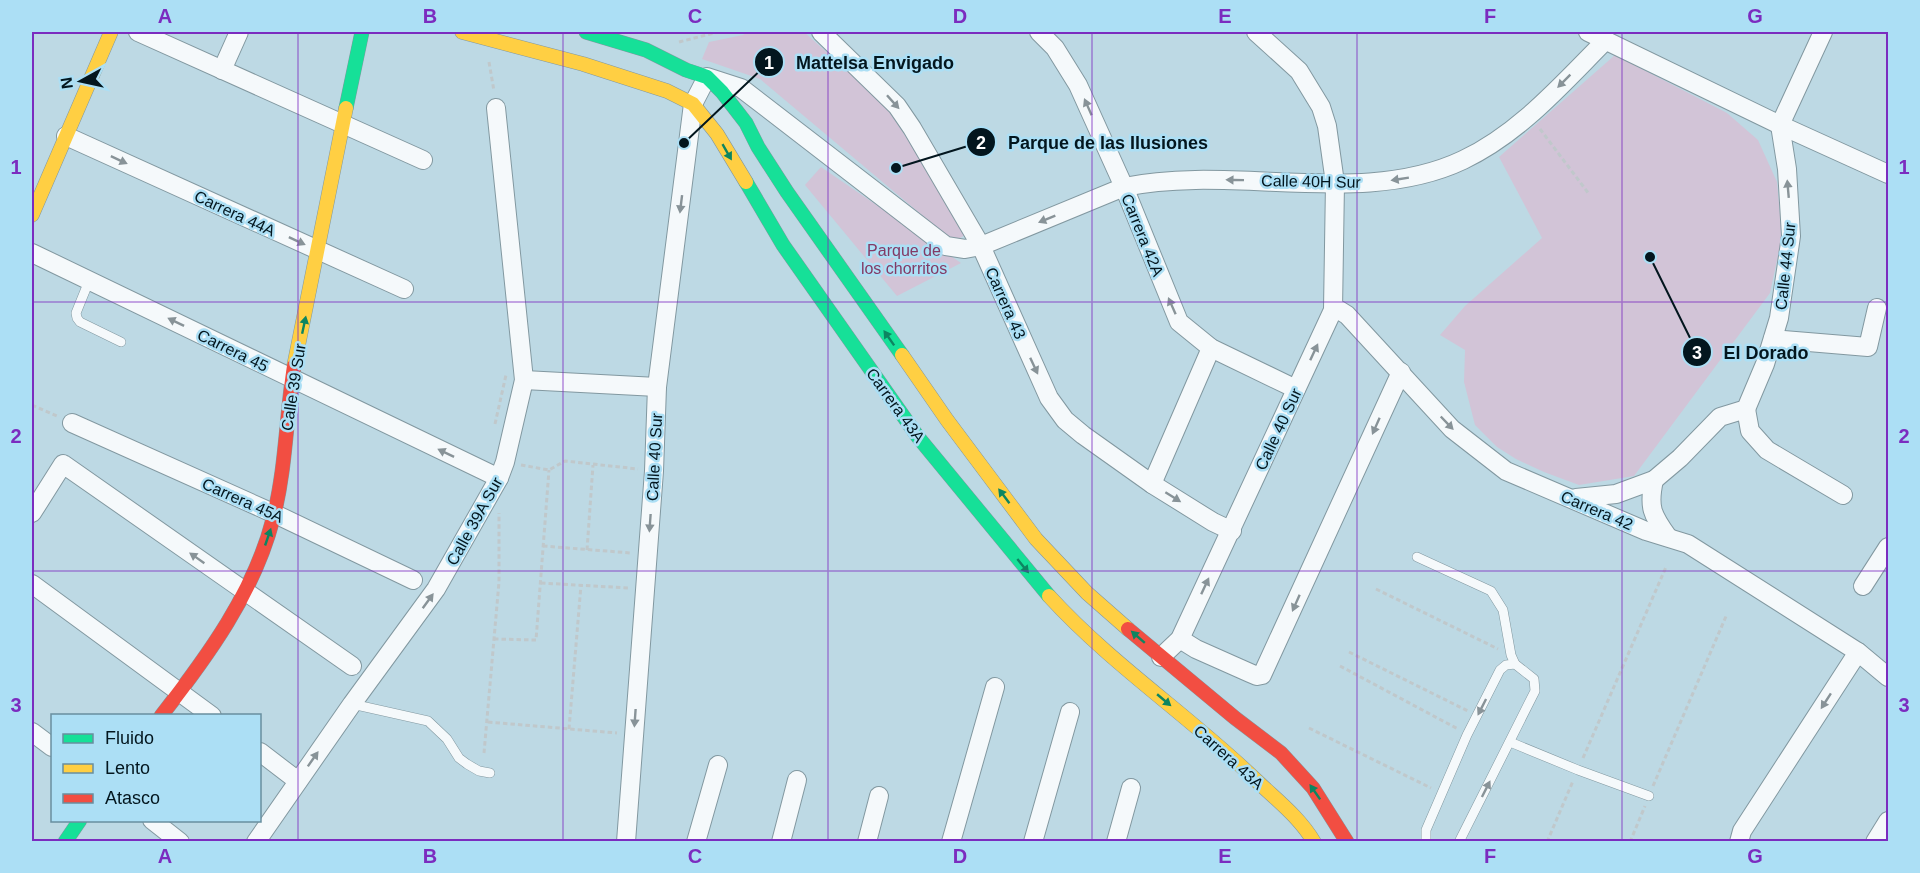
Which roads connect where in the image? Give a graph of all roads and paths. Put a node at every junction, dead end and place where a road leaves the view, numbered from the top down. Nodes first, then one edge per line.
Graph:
1 (111, 32) edge
2 (138, 32) edge
3 (239, 32) edge
4 (362, 32) edge
5 (462, 32) edge
6 (586, 32) edge
7 (718, 32) edge
8 (822, 32) edge
9 (1039, 32) edge
10 (1256, 32) edge
11 (1588, 32) edge
12 (1823, 32) edge
13 (1606, 40) junction
14 (679, 42) dead end
15 (489, 58) dead end
16 (222, 70) junction
17 (707, 77) junction
18 (693, 104) junction
19 (496, 108) joint
20 (1530, 115) junction
21 (342, 123) junction
22 (1780, 125) junction
23 (66, 136) junction
24 (423, 160) dead end
25 (1888, 174) edge
26 (1335, 183) junction
27 (1124, 187) junction
28 (1589, 194) dead end
29 (32, 215) edge
30 (981, 246) junction
31 (319, 251) junction
32 (32, 253) edge
33 (89, 281) junction
34 (404, 289) dead end
35 (1876, 308) dead end
36 (1333, 310) junction
37 (1773, 339) junction
38 (121, 342) dead end
39 (1211, 348) junction
40 (1401, 372) junction
41 (292, 379) junction
42 (524, 380) junction
43 (657, 387) junction
44 (1296, 389) junction
45 (32, 405) edge
46 (1746, 409) junction
47 (72, 423) joint
48 (593, 464) junction
49 (502, 470) junction
50 (549, 470) junction
51 (654, 471) junction
52 (1654, 480) junction
53 (1152, 484) junction
54 (1843, 495) dead end
55 (1572, 499) junction
56 (32, 513) edge
57 (499, 513) dead end
58 (275, 514) junction
59 (1232, 531) junction
60 (1668, 537) junction
61 (543, 546) junction
62 (1888, 548) edge
63 (587, 550) junction
64 (648, 555) junction
65 (1417, 557) dead end
66 (1666, 567) dead end
67 (413, 580) dead end
68 (541, 583) junction
69 (32, 584) edge
70 (581, 585) junction
71 (1863, 586) dead end
72 (645, 588) junction
73 (1376, 589) dead end
74 (245, 591) junction
75 (1727, 614) dead end
76 (494, 639) junction
77 (1180, 639) junction
78 (1349, 652) dead end
79 (1858, 652) junction
80 (1161, 657) junction
81 (1513, 659) junction
82 (352, 666) dead end
83 (1340, 666) dead end
84 (1888, 677) edge
85 (995, 687) dead end
86 (180, 691) junction
87 (352, 704) junction
88 (1070, 712) dead end
89 (163, 714) edge
90 (209, 714) edge
91 (1477, 716) junction
92 (488, 722) junction
93 (1309, 728) dead end
94 (569, 729) junction
95 (32, 732) edge
96 (634, 735) junction
97 (1467, 735) junction
98 (1510, 742) junction
99 (51, 746) edge
100 (261, 753) edge
101 (484, 753) dead end
102 (718, 765) dead end
103 (1578, 770) junction
104 (490, 773) dead end
105 (797, 780) dead end
106 (298, 781) junction
107 (1131, 788) dead end
108 (1441, 794) junction
109 (879, 795) dead end
110 (1649, 796) junction
111 (1888, 821) edge
112 (79, 822) edge
113 (155, 822) edge
114 (65, 842) edge
115 (180, 842) edge
116 (256, 842) edge
117 (626, 842) edge
118 (696, 842) edge
119 (781, 842) edge
120 (867, 842) edge
121 (951, 842) edge
122 (1033, 842) edge
123 (1116, 842) edge
124 (1314, 842) edge
125 (1347, 842) edge
126 (1426, 842) edge
127 (1459, 842) edge
128 (1547, 842) edge
129 (1630, 842) edge
130 (1739, 842) edge
131 (1875, 842) edge

1 - 23 main road
2 - 16 street
3 - 16 street
4 - 21 main road, Calle 39 Sur
5 - 18 main road, Carrera 43A
6 - 17 main road, Carrera 43A
7 - 14 path
8 -> 30 street, Carrera 43
27 -> 9 street, Carrera 42A
10 - 26 street
11 - 13 street
12 - 22 street
13 -> 20 street, Calle 40H Sur
13 - 22 street
15 - 19 path
16 - 21 street
17 - 18 street, Calle 40 Sur
17 - 30 street, Carrera 43A
80 -> 17 main road, Carrera 43A
18 -> 43 street, Calle 40 Sur
18 -> 124 main road, Carrera 43A
19 - 42 street, Calle 39A Sur
20 -> 26 street, Calle 40H Sur
20 - 28 path
21 - 24 street
21 - 31 main road, Calle 39 Sur
22 - 25 street
37 -> 22 street, Calle 44 Sur
23 - 29 main road
23 -> 31 street, Carrera 44A
26 -> 27 street, Calle 40H Sur
26 - 36 street, Calle 40 Sur
27 -> 30 street, Calle 40H Sur
39 -> 27 street, Carrera 42A
30 -> 53 street, Carrera 43
31 - 34 street, Carrera 44A
41 -> 31 main road, Calle 39 Sur
32 - 33 street, Carrera 45
33 - 38 lane
41 -> 33 street, Carrera 45
35 - 37 street
36 - 40 street, Carrera 42
44 -> 36 street, Calle 40 Sur
37 - 46 street, Calle 44 Sur
39 - 44 street, Carrera 42A
39 - 53 street
40 -> 55 street, Carrera 42
40 -> 77 street
49 -> 41 street, Carrera 45
41 - 58 main road, Calle 39 Sur
42 - 43 street
42 - 49 street, Calle 39A Sur
43 - 51 street, Calle 40 Sur
44 - 59 street, Calle 40 Sur
45 - 47 path
46 - 52 street
46 - 54 street
47 - 58 street, Carrera 45A
48 - 50 path
48 - 51 path
48 - 63 path
49 - 50 path
87 -> 49 street, Calle 39A Sur
50 - 61 path
51 -> 64 street, Calle 40 Sur
52 - 55 street
52 - 60 street
53 -> 59 street, Carrera 43
55 - 60 street, Carrera 42
74 -> 56 street
57 - 76 path
58 - 67 street, Carrera 45A
74 -> 58 main road, Calle 39 Sur
77 -> 59 street, Calle 40 Sur
60 - 79 street, Carrera 42
61 - 63 path
61 - 68 path
62 - 71 street
63 - 64 path
64 - 72 street, Calle 40 Sur
65 - 81 lane
66 - 103 path
68 - 70 path
68 - 76 path
69 - 86 street
70 - 72 path
70 - 94 path
72 -> 96 street, Calle 40 Sur
73 - 81 path
74 - 82 street
74 - 86 main road, Calle 39 Sur
75 - 110 path
76 - 92 path
77 - 80 street, Calle 40 Sur
78 - 91 path
79 - 84 street, Carrera 42
79 -> 130 street
125 -> 80 main road, Carrera 43A
81 -> 91 lane
81 - 98 lane
83 - 97 path
85 - 121 street
86 - 89 main road, Calle 39 Sur
86 - 90 street
87 - 104 lane
106 -> 87 street, Calle 39A Sur
88 - 122 street
91 - 97 lane
92 - 94 path
92 - 101 path
93 - 108 path
94 - 96 path
95 - 99 street
96 - 117 street, Calle 40 Sur
97 - 108 lane
98 - 103 lane
127 -> 98 lane
100 - 106 street
102 - 118 street
103 - 110 lane
103 - 128 path
105 - 119 street
106 - 116 street, Calle 39A Sur
107 - 123 street
108 - 126 lane
109 - 120 street
110 - 129 path
111 - 131 street
112 - 114 main road
113 - 115 street

